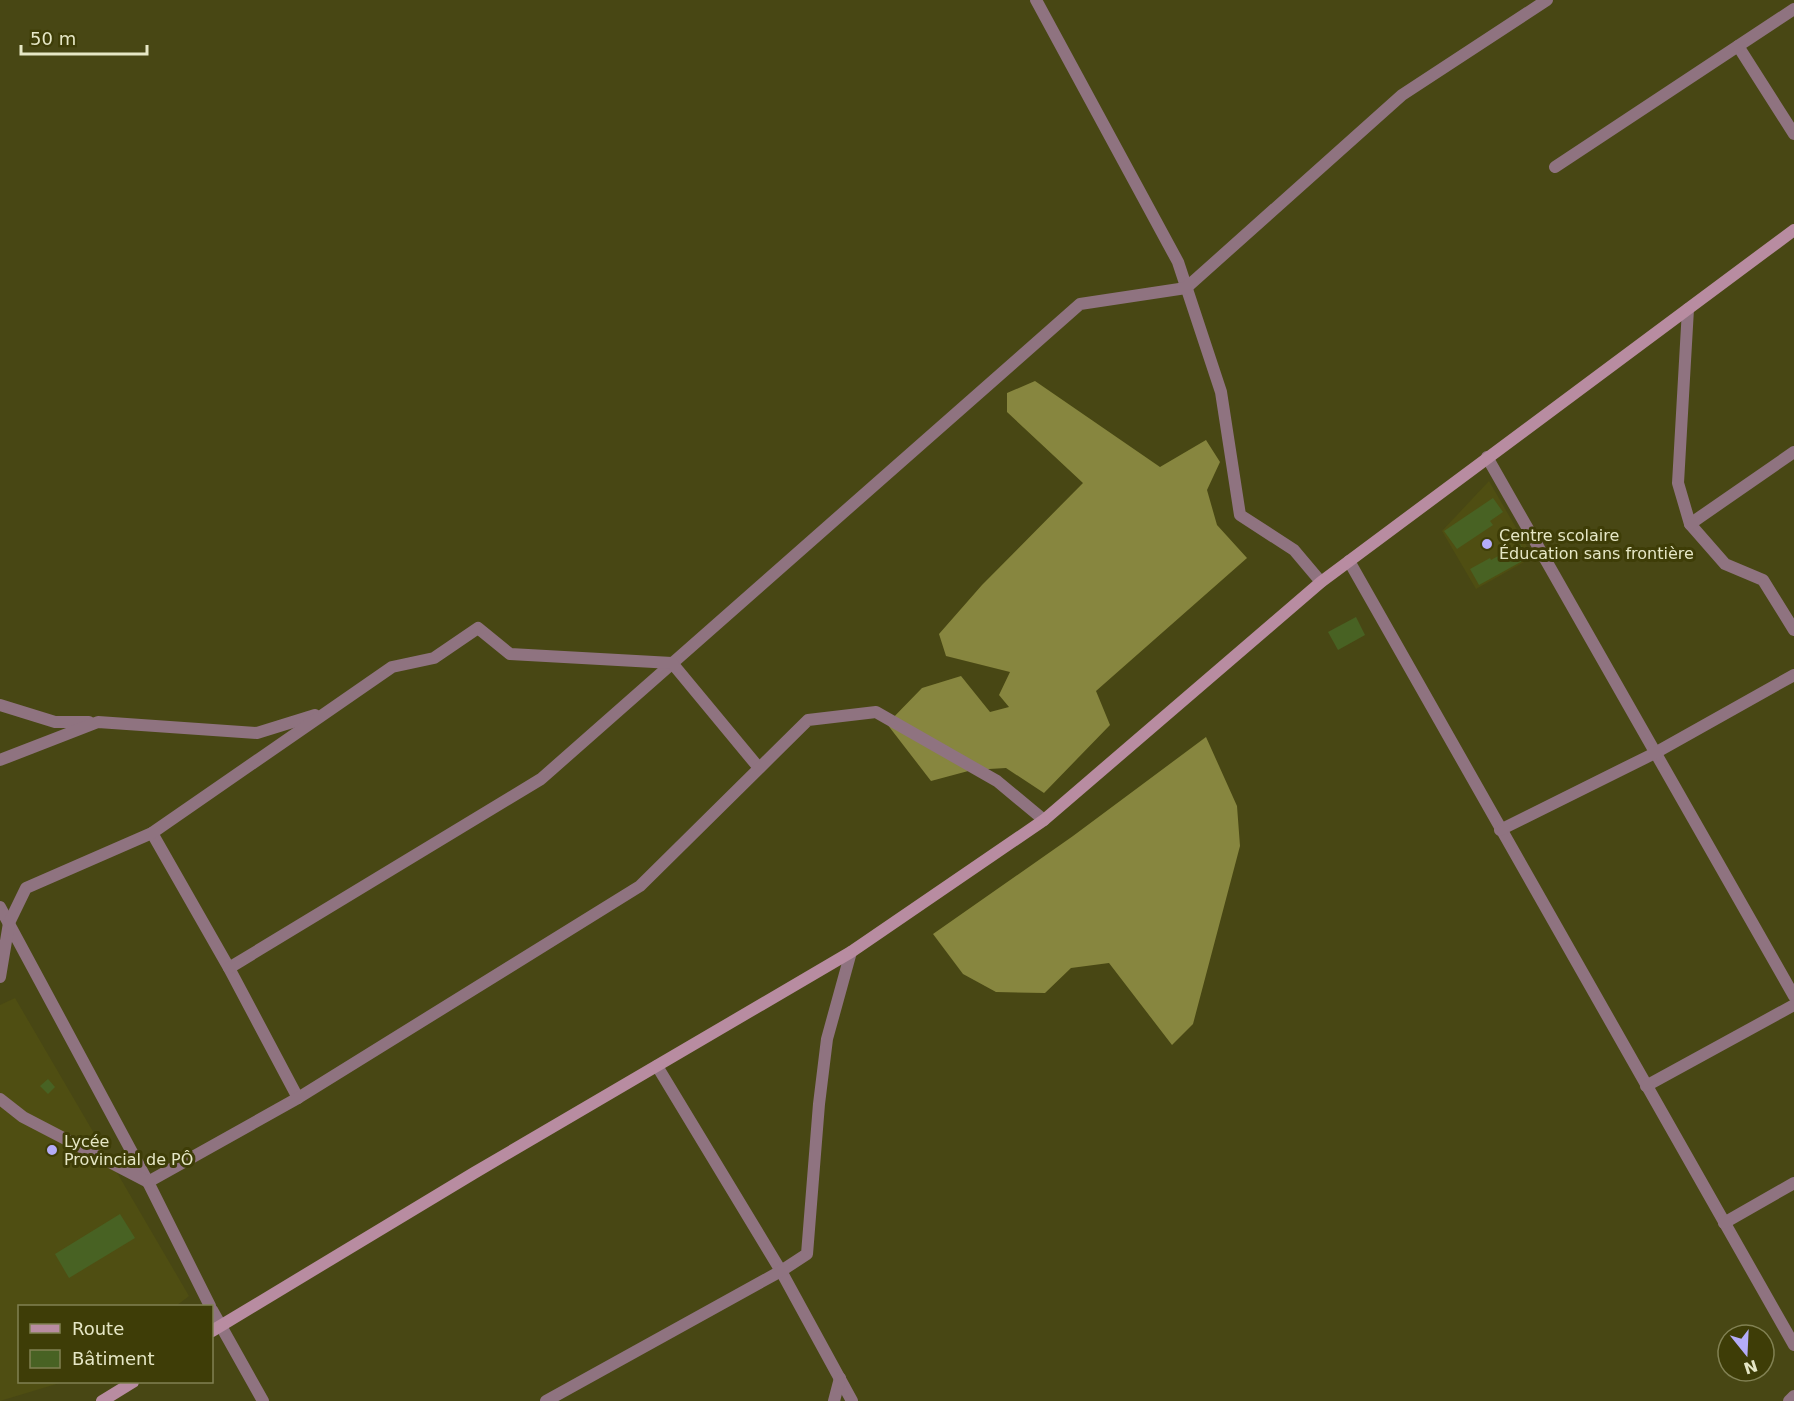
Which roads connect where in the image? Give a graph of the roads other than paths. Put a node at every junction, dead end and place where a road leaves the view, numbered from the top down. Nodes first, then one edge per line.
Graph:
1 (1036, 0) edge
2 (1547, 0) edge
3 (1794, 9) edge
4 (1738, 46) junction
5 (1794, 134) edge
6 (1555, 167) dead end
7 (1794, 230) edge
8 (1186, 288) junction
9 (1688, 309) junction
10 (1794, 453) edge
11 (1488, 456) junction
12 (1690, 524) junction
13 (1349, 561) junction
14 (1321, 582) junction
15 (1794, 630) edge
16 (672, 663) junction
17 (1794, 675) edge
18 (0, 705) edge
19 (328, 712) junction
20 (98, 722) junction
21 (1655, 753) junction
22 (0, 760) edge
23 (759, 768) junction
24 (1044, 820) junction
25 (1500, 830) junction
26 (152, 833) junction
27 (0, 907) edge
28 (9, 923) junction
29 (851, 952) junction
30 (229, 968) junction
31 (0, 977) edge
32 (1794, 996) edge
33 (1794, 1005) edge
34 (657, 1066) junction
35 (1646, 1086) junction
36 (298, 1098) junction
37 (0, 1100) edge
38 (148, 1182) junction
39 (1794, 1183) edge
40 (1724, 1223) junction
41 (781, 1271) junction
42 (210, 1305) edge
43 (216, 1329) edge
44 (1794, 1345) edge
45 (840, 1377) junction
46 (131, 1383) edge
47 (1794, 1396) edge
48 (102, 1401) edge
49 (263, 1401) edge
50 (546, 1401) edge
51 (834, 1401) edge
52 (852, 1401) edge
53 (1789, 1401) edge

1 - 8 street
2 - 8 street
3 - 4 street
4 - 5 street
4 - 6 street
7 - 9 main road
8 - 14 street
8 - 16 street
9 - 11 main road
9 - 12 street
10 - 12 street
11 - 13 main road
11 - 21 street
12 - 15 street
13 - 14 main road
13 - 25 street
14 - 24 main road
16 - 19 street
16 - 23 street
16 - 30 street
17 - 21 street
18 - 20 street
19 - 20 street
19 - 26 street
20 - 22 street
21 - 25 street
21 - 32 street
23 - 24 street
23 - 36 street
24 - 29 main road
25 - 35 street
26 - 28 street
26 - 30 street
27 - 28 street
28 - 31 street
28 - 38 street
29 - 34 main road
29 - 41 street
30 - 36 street
33 - 35 street
34 - 41 street
34 - 43 main road
35 - 40 street
36 - 38 street
37 - 38 street
38 - 42 street
39 - 40 street
40 - 44 street
41 - 45 street
41 - 50 street
43 - 49 street
45 - 51 street
45 - 52 street
46 - 48 main road
47 - 53 street

